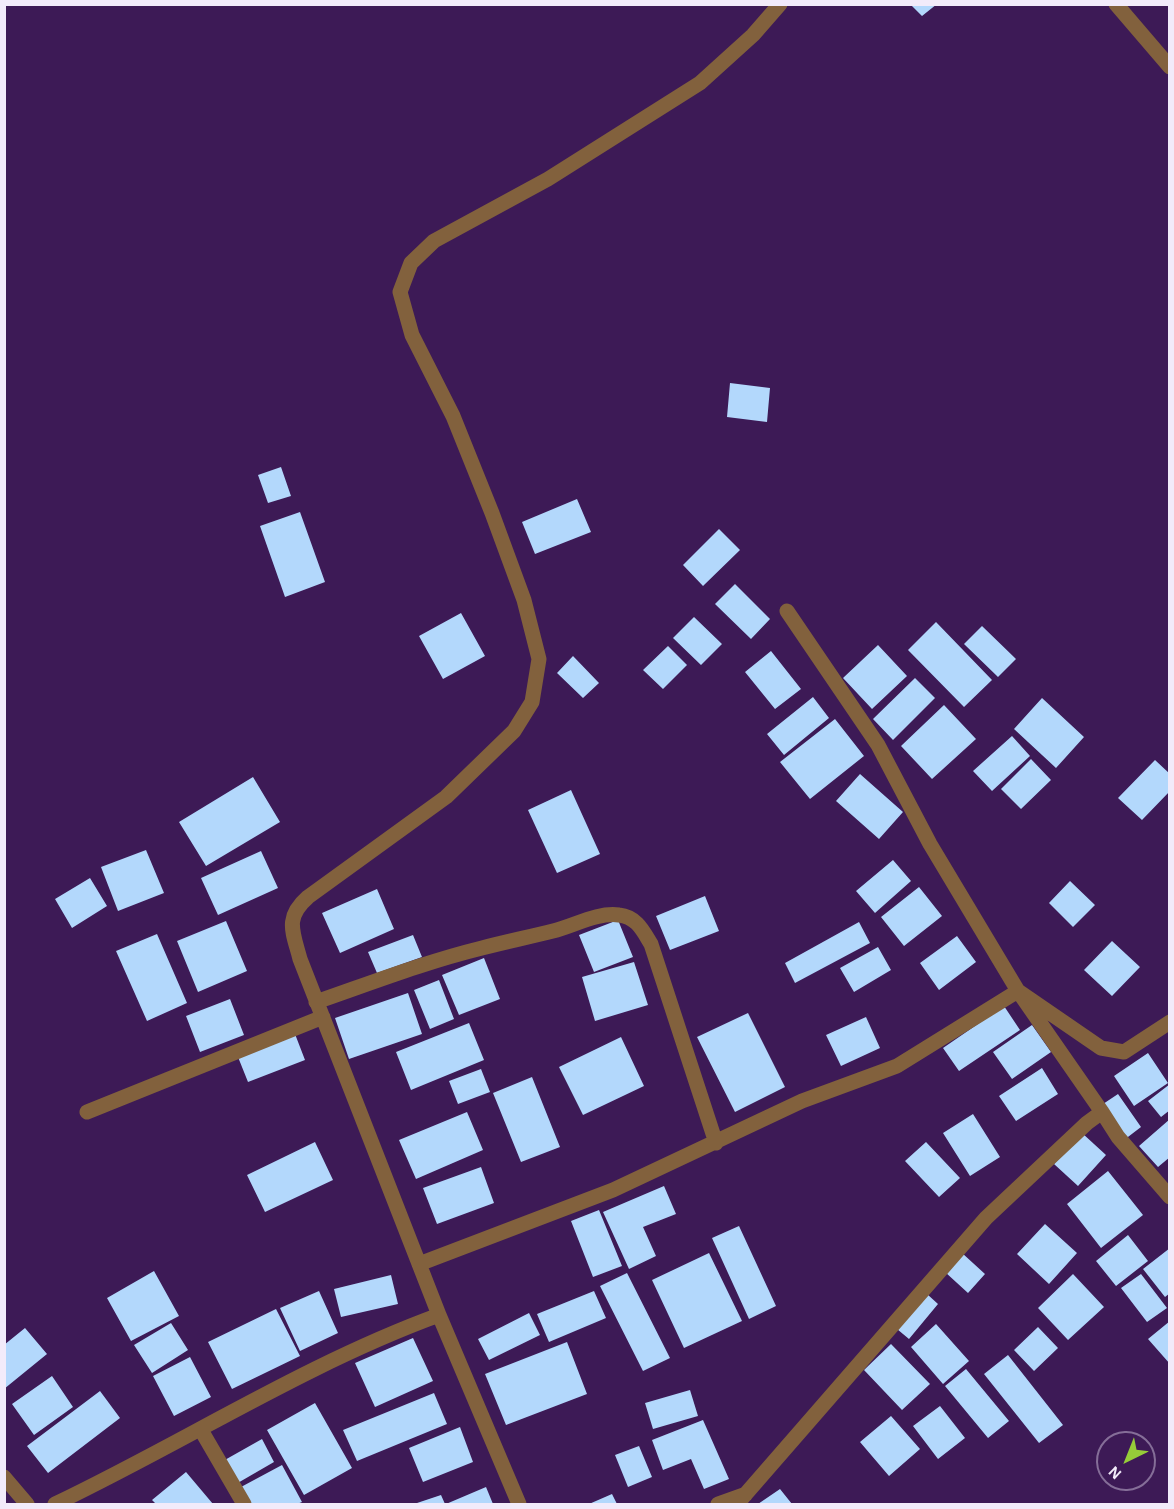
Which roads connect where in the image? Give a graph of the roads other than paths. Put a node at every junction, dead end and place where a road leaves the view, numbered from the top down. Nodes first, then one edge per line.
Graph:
1 (780, 4) edge
2 (1116, 4) edge
3 (1170, 67) edge
4 (787, 611) dead end
5 (1018, 992) junction
6 (316, 1002) junction
7 (323, 1017) junction
8 (1170, 1022) edge
9 (87, 1112) dead end
10 (1102, 1112) junction
11 (716, 1143) junction
12 (1170, 1197) edge
13 (418, 1264) junction
14 (439, 1315) junction
15 (201, 1430) junction
16 (4, 1477) edge
17 (742, 1499) edge
18 (27, 1504) edge
19 (55, 1504) edge
20 (244, 1504) edge
21 (519, 1504) edge
22 (718, 1504) edge

1 - 6 street
2 - 3 street
4 - 5 street
5 - 8 street
5 - 10 street
5 - 11 street
6 - 7 street
6 - 11 street
7 - 9 street
7 - 13 street
10 - 12 street
10 - 17 street
11 - 13 street
13 - 14 street
14 - 15 street
14 - 21 street
15 - 19 street
15 - 20 street
16 - 18 street
17 - 22 street

